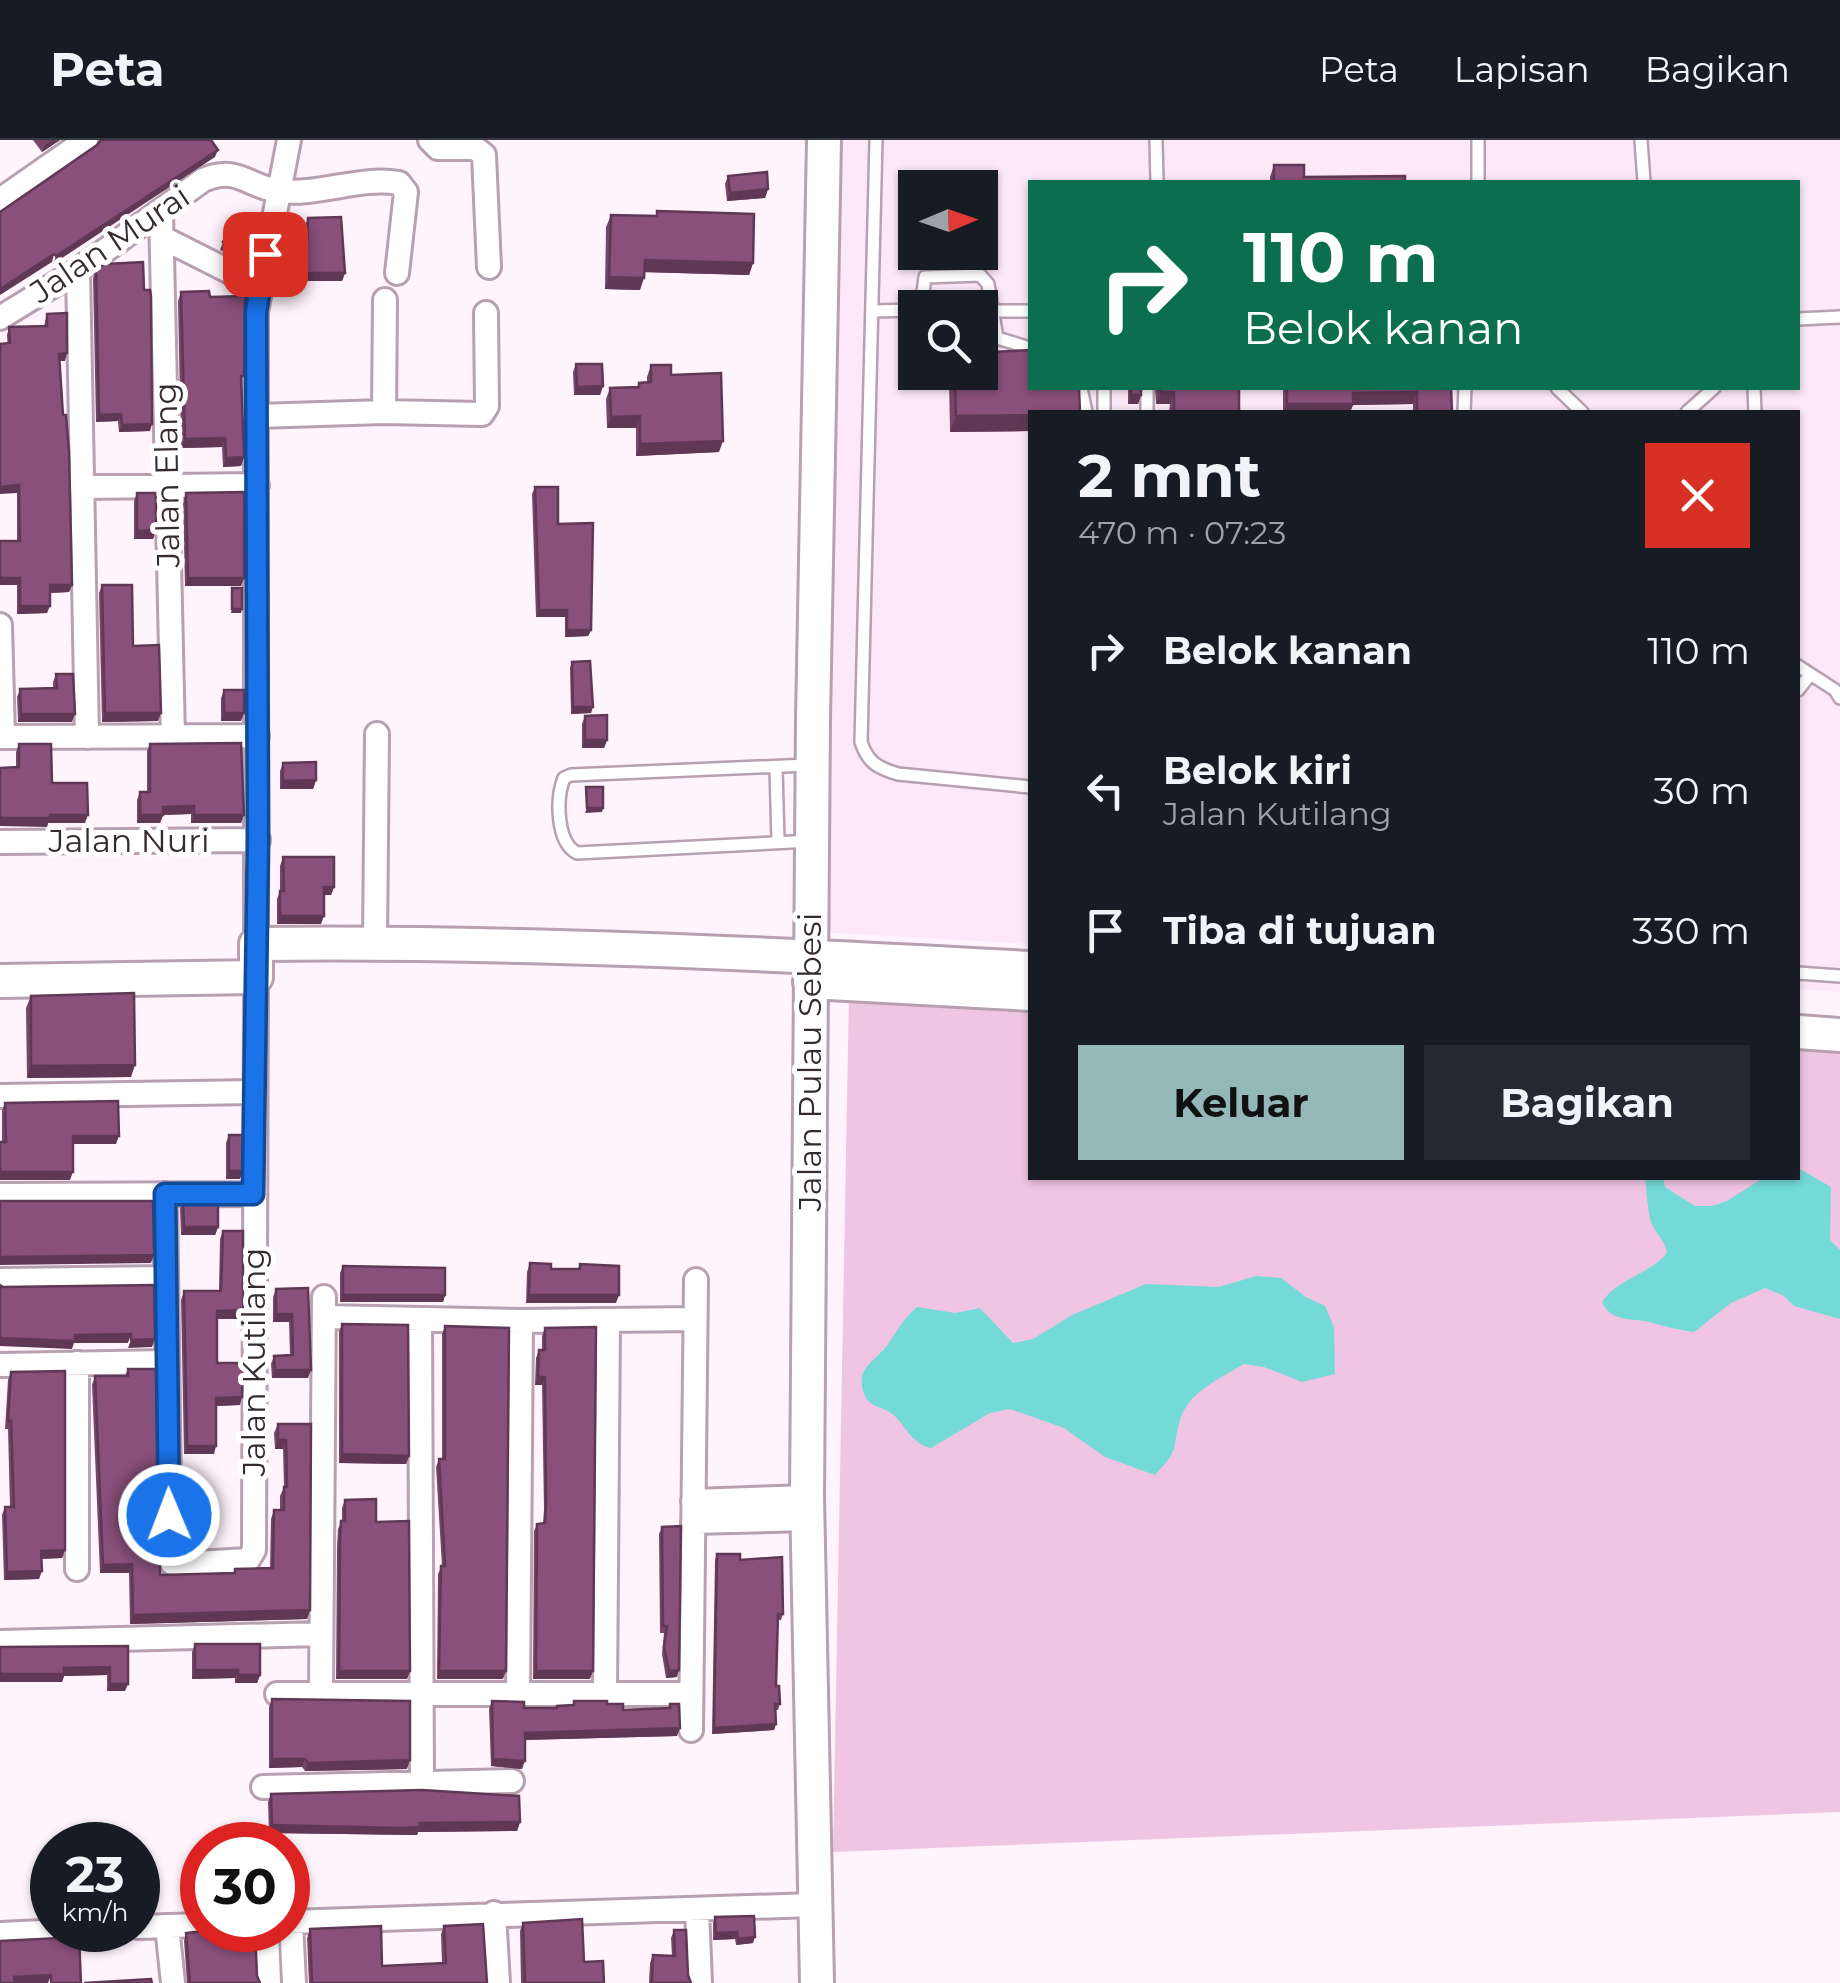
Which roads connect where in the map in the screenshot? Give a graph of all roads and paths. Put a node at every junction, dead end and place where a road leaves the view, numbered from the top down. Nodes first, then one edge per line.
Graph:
1 (86, 140) edge
2 (288, 140) edge
3 (430, 140) edge
4 (824, 140) edge
5 (876, 140) edge
6 (1156, 140) edge
7 (1478, 140) edge
8 (1641, 140) edge
9 (1156, 180) edge
10 (1478, 180) edge
11 (1644, 180) edge
12 (278, 191) junction
13 (0, 200) edge
14 (161, 212) junction
15 (163, 238) junction
16 (489, 267) dead end
17 (78, 270) junction
18 (397, 274) dead end
19 (258, 286) junction
20 (922, 290) edge
21 (987, 290) edge
22 (384, 300) dead end
23 (898, 310) edge
24 (873, 311) junction
25 (998, 311) edge
26 (1028, 311) edge
27 (486, 313) dead end
28 (1840, 316) edge
29 (0, 318) edge
30 (1800, 319) edge
31 (998, 338) edge
32 (1028, 347) edge
33 (1559, 390) edge
34 (1712, 390) edge
35 (1580, 410) edge
36 (1689, 410) edge
37 (384, 412) junction
38 (257, 416) junction
39 (257, 485) junction
40 (82, 486) junction
41 (167, 486) junction
42 (0, 625) edge
43 (1800, 667) edge
44 (1810, 674) junction
45 (1800, 687) edge
46 (1840, 698) edge
47 (377, 734) dead end
48 (257, 736) junction
49 (2, 737) edge
50 (87, 737) junction
51 (173, 737) junction
52 (812, 765) junction
53 (776, 768) junction
54 (1028, 787) edge
55 (258, 840) junction
56 (778, 841) junction
57 (812, 841) junction
58 (0, 842) edge
59 (375, 942) junction
60 (0, 960) edge
61 (256, 960) junction
62 (1028, 968) edge
63 (122, 969) junction
64 (810, 969) junction
65 (1800, 974) edge
66 (1840, 976) edge
67 (0, 981) edge
68 (1028, 994) edge
69 (1800, 1015) edge
70 (1840, 1017) edge
71 (1800, 1032) edge
72 (1840, 1035) edge
73 (254, 1092) junction
74 (0, 1096) edge
75 (165, 1194) junction
76 (253, 1194) junction
77 (0, 1196) edge
78 (165, 1278) junction
79 (0, 1280) edge
80 (696, 1280) dead end
81 (420, 1319) junction
82 (694, 1319) junction
83 (521, 1321) junction
84 (608, 1321) junction
85 (166, 1362) junction
86 (76, 1363) junction
87 (0, 1365) edge
88 (807, 1508) junction
89 (693, 1511) junction
90 (77, 1569) dead end
91 (321, 1634) junction
92 (0, 1642) edge
93 (277, 1694) dead end
94 (320, 1694) junction
95 (422, 1694) junction
96 (518, 1694) junction
97 (606, 1694) junction
98 (691, 1694) junction
99 (691, 1730) dead end
100 (512, 1780) dead end
101 (422, 1783) junction
102 (263, 1787) dead end
103 (812, 1906) junction
104 (697, 1910) junction
105 (494, 1914) junction
106 (310, 1921) edge
107 (160, 1926) edge
108 (167, 1926) junction
109 (180, 1926) edge
110 (30, 1933) edge
111 (0, 1934) edge
112 (268, 1952) edge
113 (291, 1952) edge
114 (173, 1983) edge
115 (270, 1983) edge
116 (294, 1983) edge
117 (498, 1983) edge
118 (700, 1983) edge
119 (817, 1983) edge

1 - 13 street
2 - 12 street, Jalan Kutilang
3 - 16 street
4 - 52 street, Jalan Pulau Sebesi
5 - 24 lane
6 - 9 lane
7 - 10 lane
8 - 11 lane
12 - 14 street, Jalan Murai
12 - 18 street
12 - 19 street, Jalan Kutilang
14 - 15 street, Jalan Elang
14 - 17 street, Jalan Murai
15 - 19 street
15 - 41 street, Jalan Elang
17 - 29 street, Jalan Murai
17 - 40 street
19 - 38 street, Jalan Kutilang
20 - 21 lane
22 - 37 street
23 - 24 lane
24 - 54 lane
25 - 26 lane
27 - 37 street
28 - 30 lane
31 - 32 lane
33 - 35 lane
34 - 36 lane
37 - 38 street
38 - 39 street, Jalan Kutilang
39 - 41 street
39 - 48 street, Jalan Kutilang
40 - 41 street
40 - 50 street
41 - 51 street, Jalan Elang
42 - 49 street
43 - 44 lane
44 - 45 lane
44 - 46 lane
47 - 59 street
48 - 51 street
48 - 55 street, Jalan Kutilang
49 - 50 street
50 - 51 street
52 - 53 lane
52 - 57 street, Jalan Pulau Sebesi
53 - 56 lane
53 - 56 lane
55 - 58 street, Jalan Nuri
55 - 61 street, Jalan Kutilang
56 - 57 lane
57 - 64 street, Jalan Pulau Sebesi
59 - 61 street
59 - 64 street
60 - 63 street
61 - 63 street
61 - 73 street, Jalan Kutilang
62 - 64 street
63 - 67 street
64 - 68 street
64 - 88 street, Jalan Pulau Sebesi
65 - 66 lane
69 - 70 street
71 - 72 street
73 - 74 street
73 - 76 street, Jalan Kutilang
75 - 76 street
75 - 77 street
75 - 78 street
76 - 85 street, Jalan Kutilang
78 - 79 street
78 - 85 street
80 - 82 street
81 - 83 street
81 - 91 street
81 - 95 street
82 - 84 street
82 - 89 street
83 - 84 street
83 - 96 street
84 - 97 street
85 - 86 street
86 - 87 street
86 - 90 street
88 - 89 street
88 - 103 street, Jalan Pulau Sebesi
89 - 98 street
91 - 92 street
91 - 94 street
93 - 94 street
94 - 95 street
95 - 96 street
95 - 101 street
96 - 97 street
97 - 98 street
98 - 99 street
100 - 101 street
101 - 102 street
103 - 104 street
103 - 119 street, Jalan Pulau Sebesi
104 - 105 street
104 - 118 street
105 - 106 street
105 - 117 street
107 - 108 street
108 - 109 street
108 - 114 street
110 - 111 street
112 - 115 street
113 - 116 street

